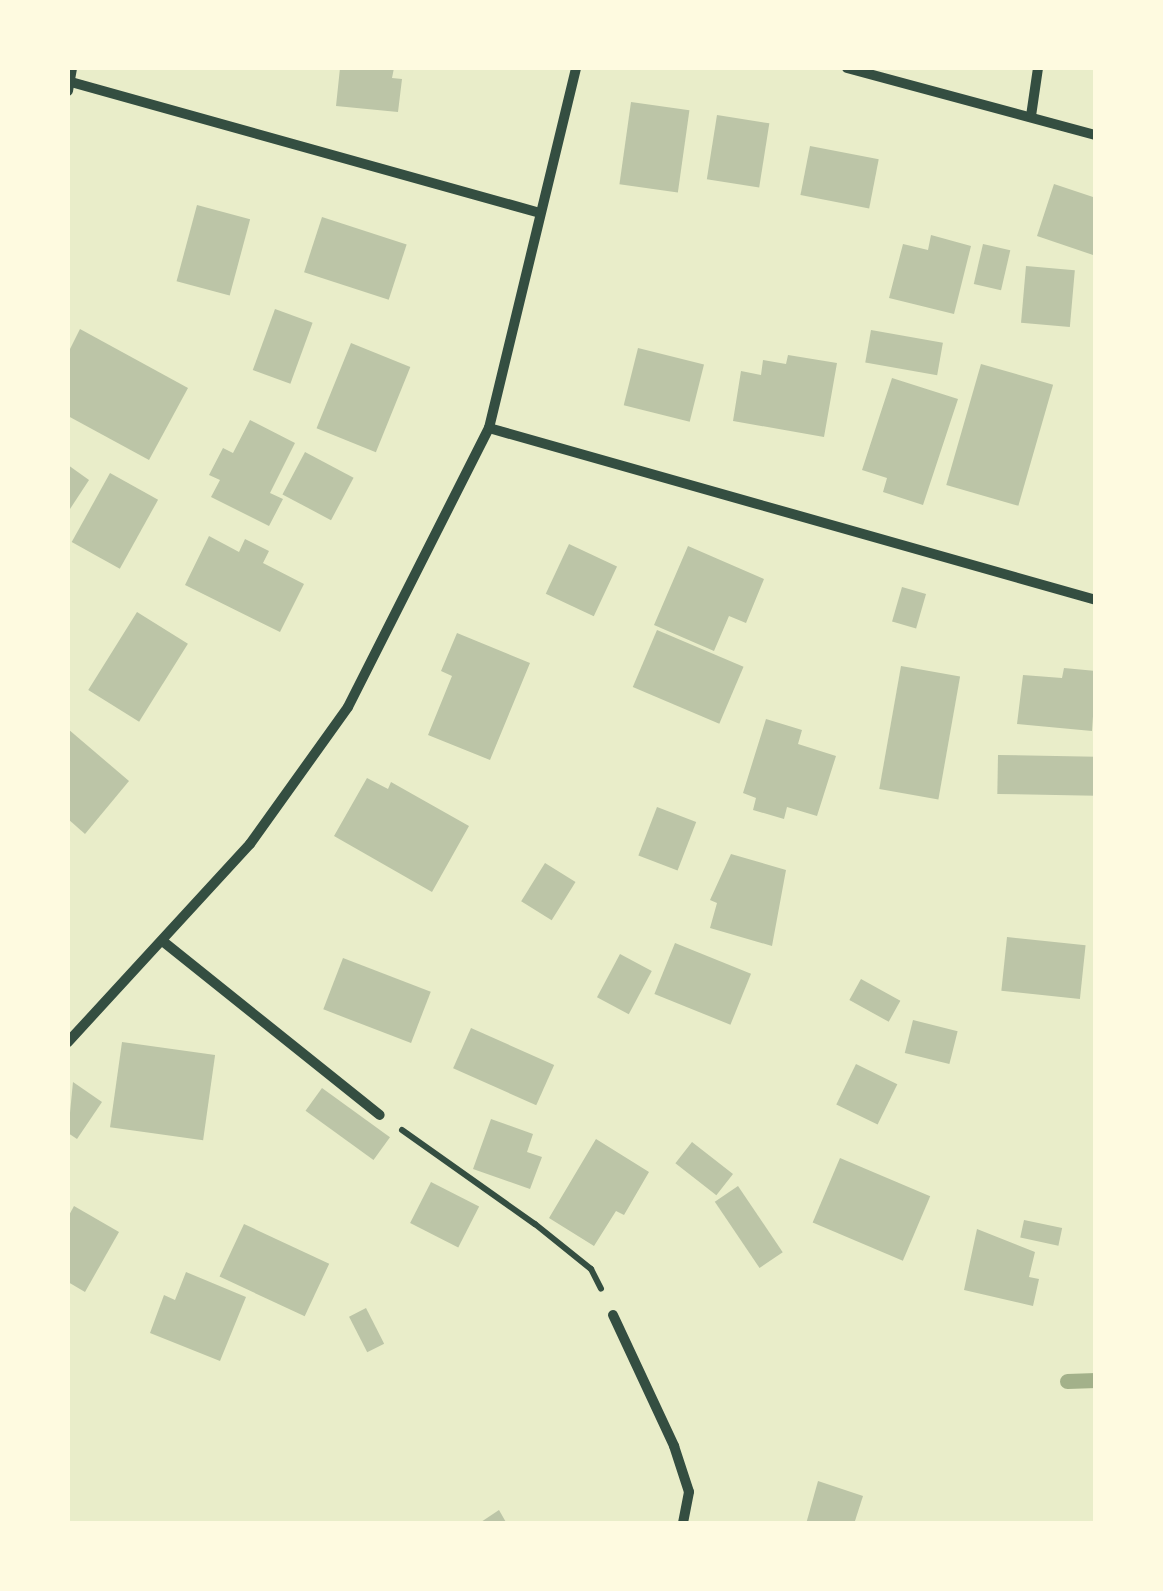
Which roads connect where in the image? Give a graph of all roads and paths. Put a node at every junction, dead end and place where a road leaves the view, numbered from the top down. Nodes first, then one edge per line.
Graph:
1 (72, 68) edge
2 (576, 68) edge
3 (847, 68) edge
4 (1038, 68) edge
5 (69, 86) edge
6 (1031, 116) junction
7 (1096, 134) edge
8 (540, 213) junction
9 (488, 428) junction
10 (1096, 600) edge
11 (165, 943) junction
12 (68, 1042) edge
13 (380, 1115) joint
14 (613, 1315) joint
15 (683, 1524) edge

1 - 5 street
2 - 8 street
3 - 6 street
4 - 6 street
5 - 8 street
6 - 7 street
8 - 9 street
9 - 10 street
9 - 11 street
11 - 12 street
11 - 13 street
13 - 14 path
14 - 15 street

